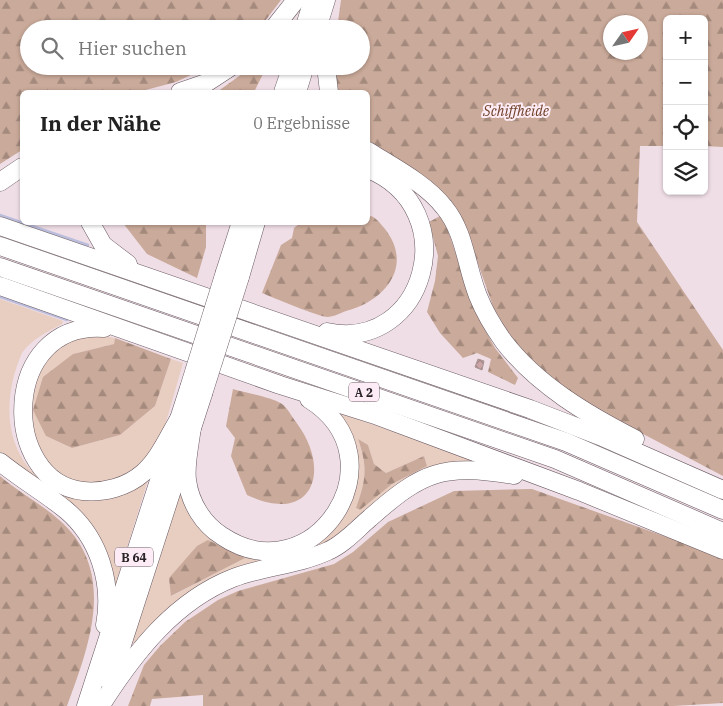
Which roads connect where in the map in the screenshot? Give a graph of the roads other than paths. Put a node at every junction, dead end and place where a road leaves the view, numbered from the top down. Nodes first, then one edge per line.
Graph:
1 (296, 0) edge
2 (313, 0) edge
3 (326, 0) edge
4 (333, 0) edge
5 (280, 20) edge
6 (307, 20) edge
7 (320, 20) edge
8 (330, 20) edge
9 (218, 75) edge
10 (289, 75) edge
11 (302, 75) edge
12 (327, 75) edge
13 (186, 90) edge
14 (284, 90) edge
15 (298, 90) edge
16 (329, 90) edge
17 (370, 152) edge
18 (20, 168) edge
19 (370, 170) edge
20 (0, 182) edge
21 (92, 225) edge
22 (237, 225) edge
23 (241, 225) edge
24 (0, 226) edge
25 (253, 231) edge
26 (0, 246) edge
27 (234, 246) junction
28 (0, 267) edge
29 (233, 275) junction
30 (161, 281) junction
31 (0, 286) edge
32 (284, 323) junction
33 (157, 341) junction
34 (280, 385) junction
35 (185, 423) junction
36 (0, 462) edge
37 (719, 488) edge
38 (579, 491) junction
39 (723, 510) edge
40 (723, 532) edge
41 (723, 550) edge
42 (95, 702) edge

1 - 5 highway
2 - 6 highway
3 - 7 highway
4 - 8 highway
9 - 13 highway
10 - 14 highway
11 - 15 highway
12 - 16 highway
17 - 37 highway
18 - 20 highway
19 - 32 highway
21 - 30 highway
22 - 27 highway
23 - 27 highway, B 64
24 - 30 highway
25 - 29 highway, B 64
26 - 39 highway, A 2
27 - 29 highway, B 64
28 - 40 highway, A 2
29 - 35 highway, B 64, bridge
30 - 32 highway
31 - 33 highway
32 - 37 highway
33 - 34 highway
33 - 35 highway
34 - 35 highway
34 - 38 highway
35 - 42 highway, B 64
36 - 42 highway
38 - 41 highway
38 - 42 highway

